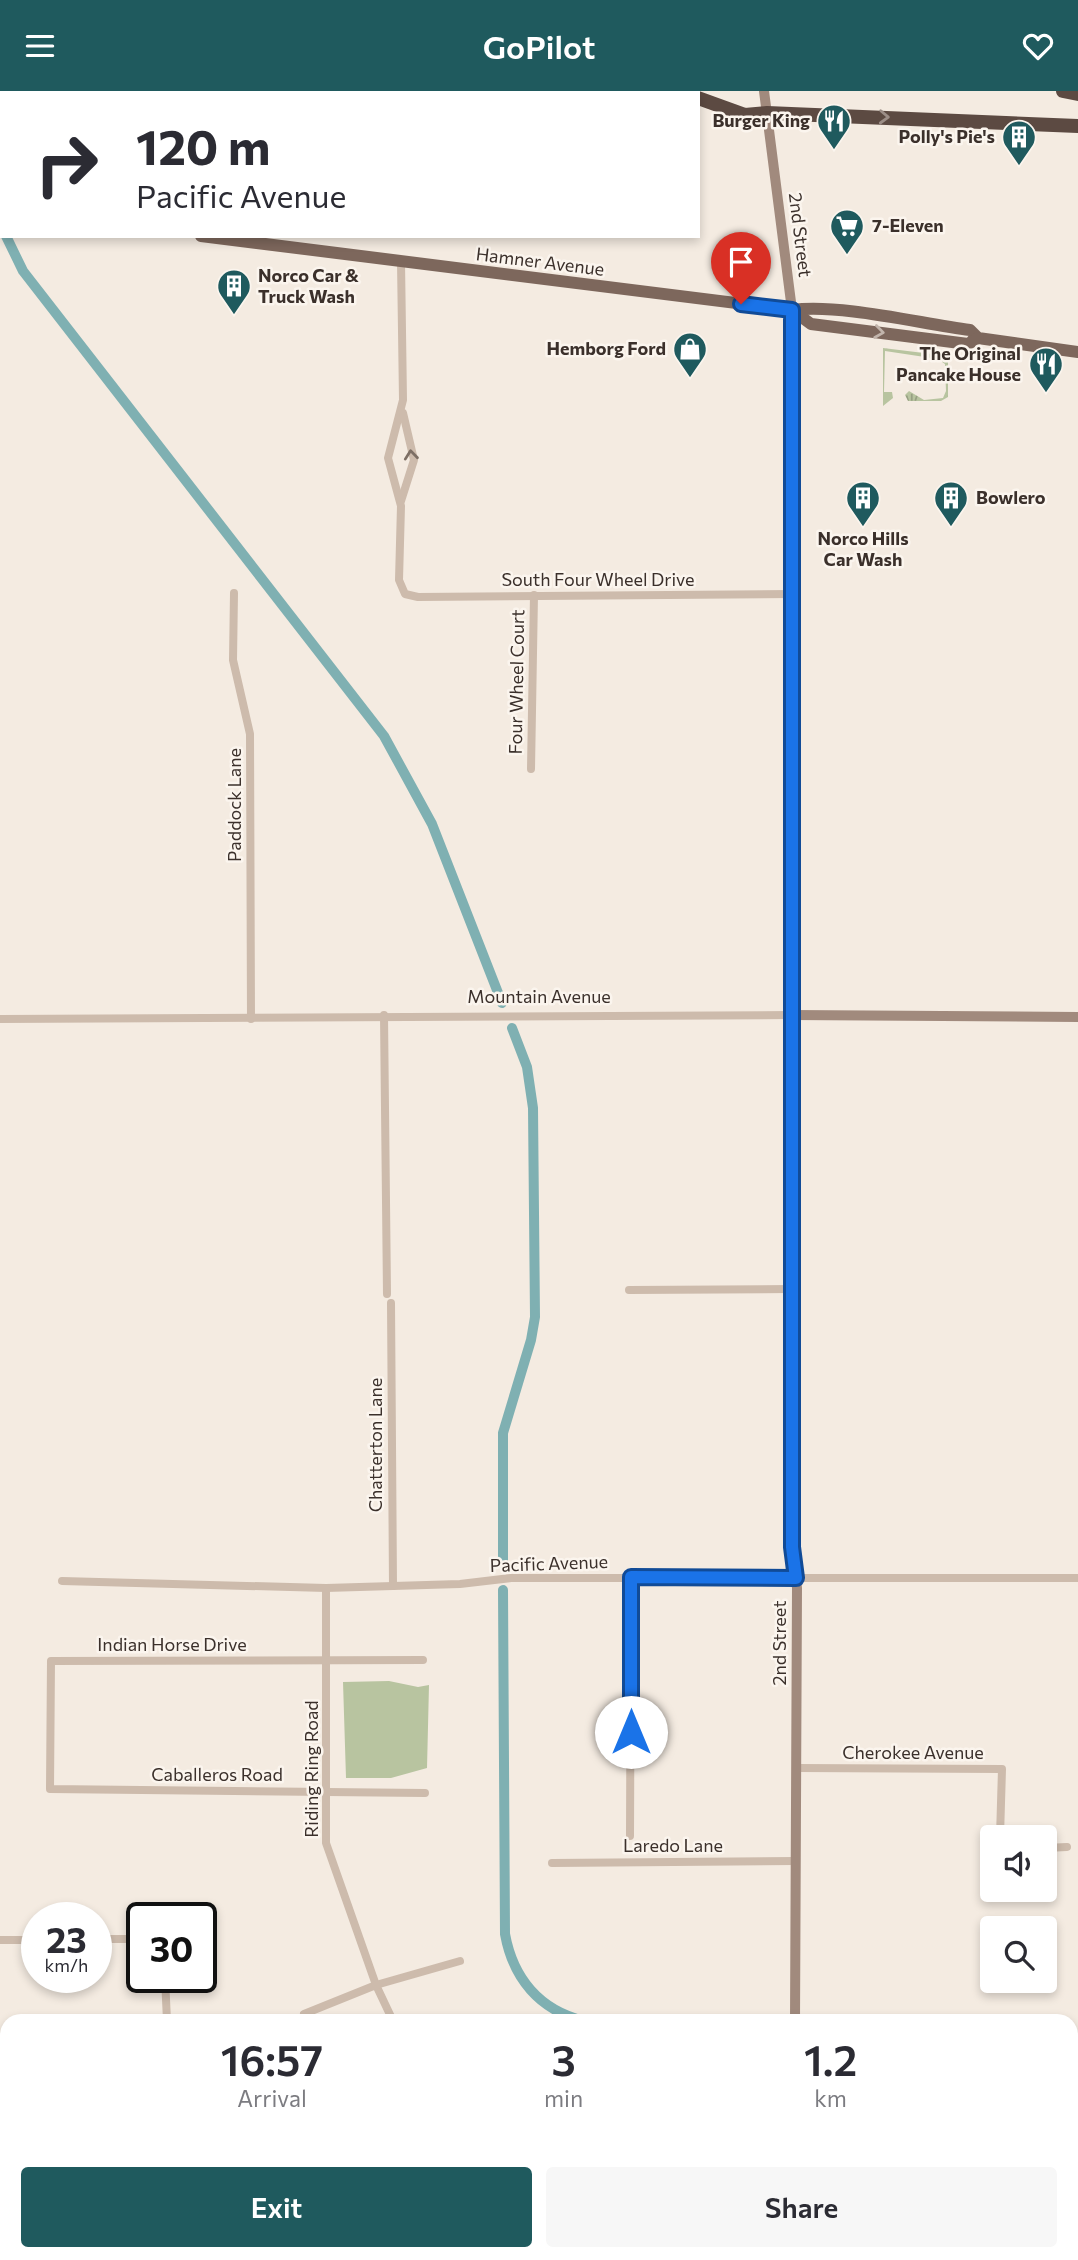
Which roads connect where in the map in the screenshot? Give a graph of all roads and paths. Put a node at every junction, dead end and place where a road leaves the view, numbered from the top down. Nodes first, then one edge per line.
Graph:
1 (764, 91) edge
2 (1063, 91) edge
3 (1078, 94) edge
4 (700, 100) edge
5 (767, 113) junction
6 (1078, 126) edge
7 (216, 238) edge
8 (401, 262) junction
9 (792, 310) junction
10 (1078, 352) edge
11 (402, 407) junction
12 (401, 501) junction
13 (234, 593) dead end
14 (792, 594) junction
15 (534, 595) junction
16 (531, 769) dead end
17 (384, 1015) junction
18 (791, 1015) junction
19 (1078, 1017) edge
20 (0, 1019) edge
21 (251, 1019) junction
22 (791, 1289) junction
23 (629, 1290) dead end
24 (387, 1294) dead end
25 (391, 1303) dead end
26 (631, 1577) junction
27 (796, 1578) junction
28 (1078, 1578) edge
29 (62, 1581) dead end
30 (393, 1586) junction
31 (326, 1588) junction
32 (328, 1660) junction
33 (424, 1660) dead end
34 (797, 1768) junction
35 (50, 1790) joint
36 (328, 1791) junction
37 (425, 1793) dead end
38 (1000, 1825) edge
39 (630, 1836) dead end
40 (1057, 1847) edge
41 (1067, 1847) dead end
42 (795, 1861) junction
43 (552, 1863) dead end
44 (0, 1940) edge
45 (21, 1940) edge
46 (460, 1961) dead end
47 (376, 1985) junction
48 (166, 1993) edge
49 (167, 2014) edge
50 (304, 2014) dead end
51 (390, 2014) edge
52 (795, 2014) edge

1 - 5 main road, 2nd Street
2 - 3 highway
4 - 5 highway
5 -> 6 highway
5 - 9 main road, 2nd Street
7 - 8 main road, Hamner Avenue
8 - 9 main road, Hamner Avenue
8 - 11 street
9 - 10 main road, Hamner Avenue
9 - 14 main road, 2nd Street
12 -> 11 street
11 - 12 street
12 - 15 street, South Four Wheel Drive
13 - 21 street, Paddock Lane
14 - 15 street, South Four Wheel Drive
14 - 18 main road, 2nd Street
15 - 16 street, Four Wheel Court
17 - 18 street, Mountain Avenue
17 - 21 street, Mountain Avenue
17 - 24 street
18 - 19 main road, Mountain Avenue
18 - 22 main road, 2nd Street
20 - 21 street, Mountain Avenue
22 - 23 street
22 - 27 main road, 2nd Street
25 - 30 street, Chatterton Lane
26 - 27 street, Pacific Avenue
26 - 30 street, Pacific Avenue
26 - 39 street
27 - 28 street, Pacific Avenue
27 - 34 main road, 2nd Street
29 - 31 street, Pacific Avenue
30 - 31 street, Pacific Avenue
31 - 32 street, Riding Ring Road
32 - 33 street, Indian Horse Drive
32 - 35 street, Indian Horse Drive
32 - 36 street, Riding Ring Road
34 - 38 street, Cherokee Avenue
34 - 42 main road, 2nd Street
35 - 36 street, Caballeros Road
36 - 37 street, Caballeros Road
36 - 47 street, Riding Ring Road
40 - 41 street
42 - 43 street, Laredo Lane
42 - 52 main road, 2nd Street
44 - 45 street
46 - 47 street
47 - 50 street
47 - 51 street, Riding Ring Road
48 - 49 street

